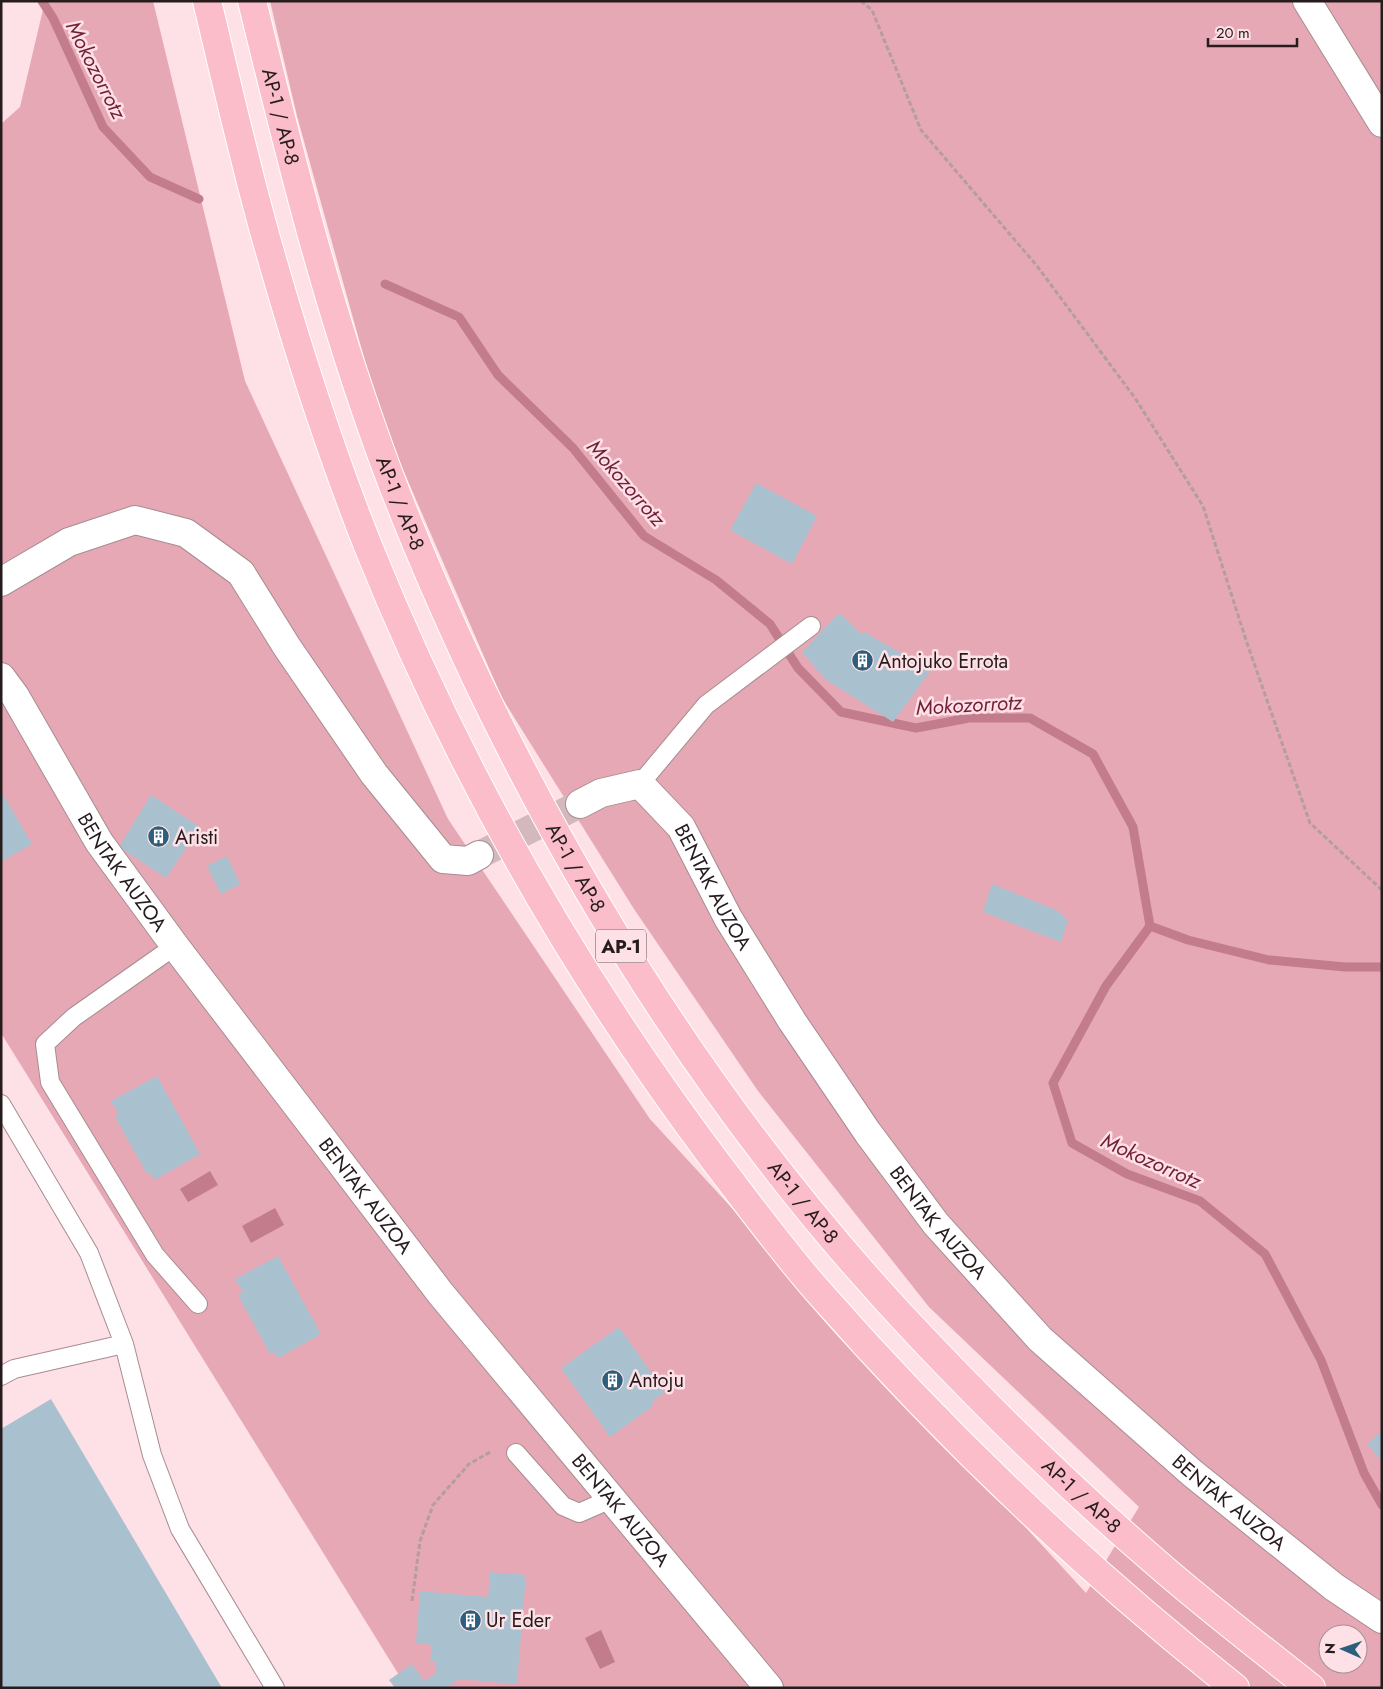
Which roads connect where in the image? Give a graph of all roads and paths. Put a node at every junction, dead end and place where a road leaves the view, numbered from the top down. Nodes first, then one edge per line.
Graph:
1 (207, 1) edge
2 (252, 1) edge
3 (862, 1) edge
4 (1306, 1) edge
5 (1382, 123) edge
6 (1, 582) edge
7 (811, 626) dead end
8 (1, 677) edge
9 (640, 784) junction
10 (580, 804) tunnel mouth
11 (479, 855) tunnel mouth
12 (1382, 890) edge
13 (176, 946) junction
14 (1, 1104) edge
15 (198, 1304) dead end
16 (124, 1344) junction
17 (1, 1376) edge
18 (516, 1453) joint
19 (611, 1499) junction
20 (412, 1601) dead end
21 (1382, 1619) edge
22 (275, 1688) edge
23 (769, 1688) edge
24 (1235, 1688) edge
25 (1311, 1688) edge

1 - 24 highway, AP-1
2 - 25 highway, AP-1 / AP-8 / AP-1
3 - 12 path
4 - 5 street
6 - 11 street
7 - 9 lane
8 - 13 street, BENTAK AUZOA
9 - 10 street
9 - 21 street, BENTAK AUZOA
13 - 15 lane
13 - 19 street, BENTAK AUZOA
14 - 16 lane
16 - 17 lane
16 - 22 lane
18 - 19 lane
18 - 20 path
19 - 23 street, BENTAK AUZOA

